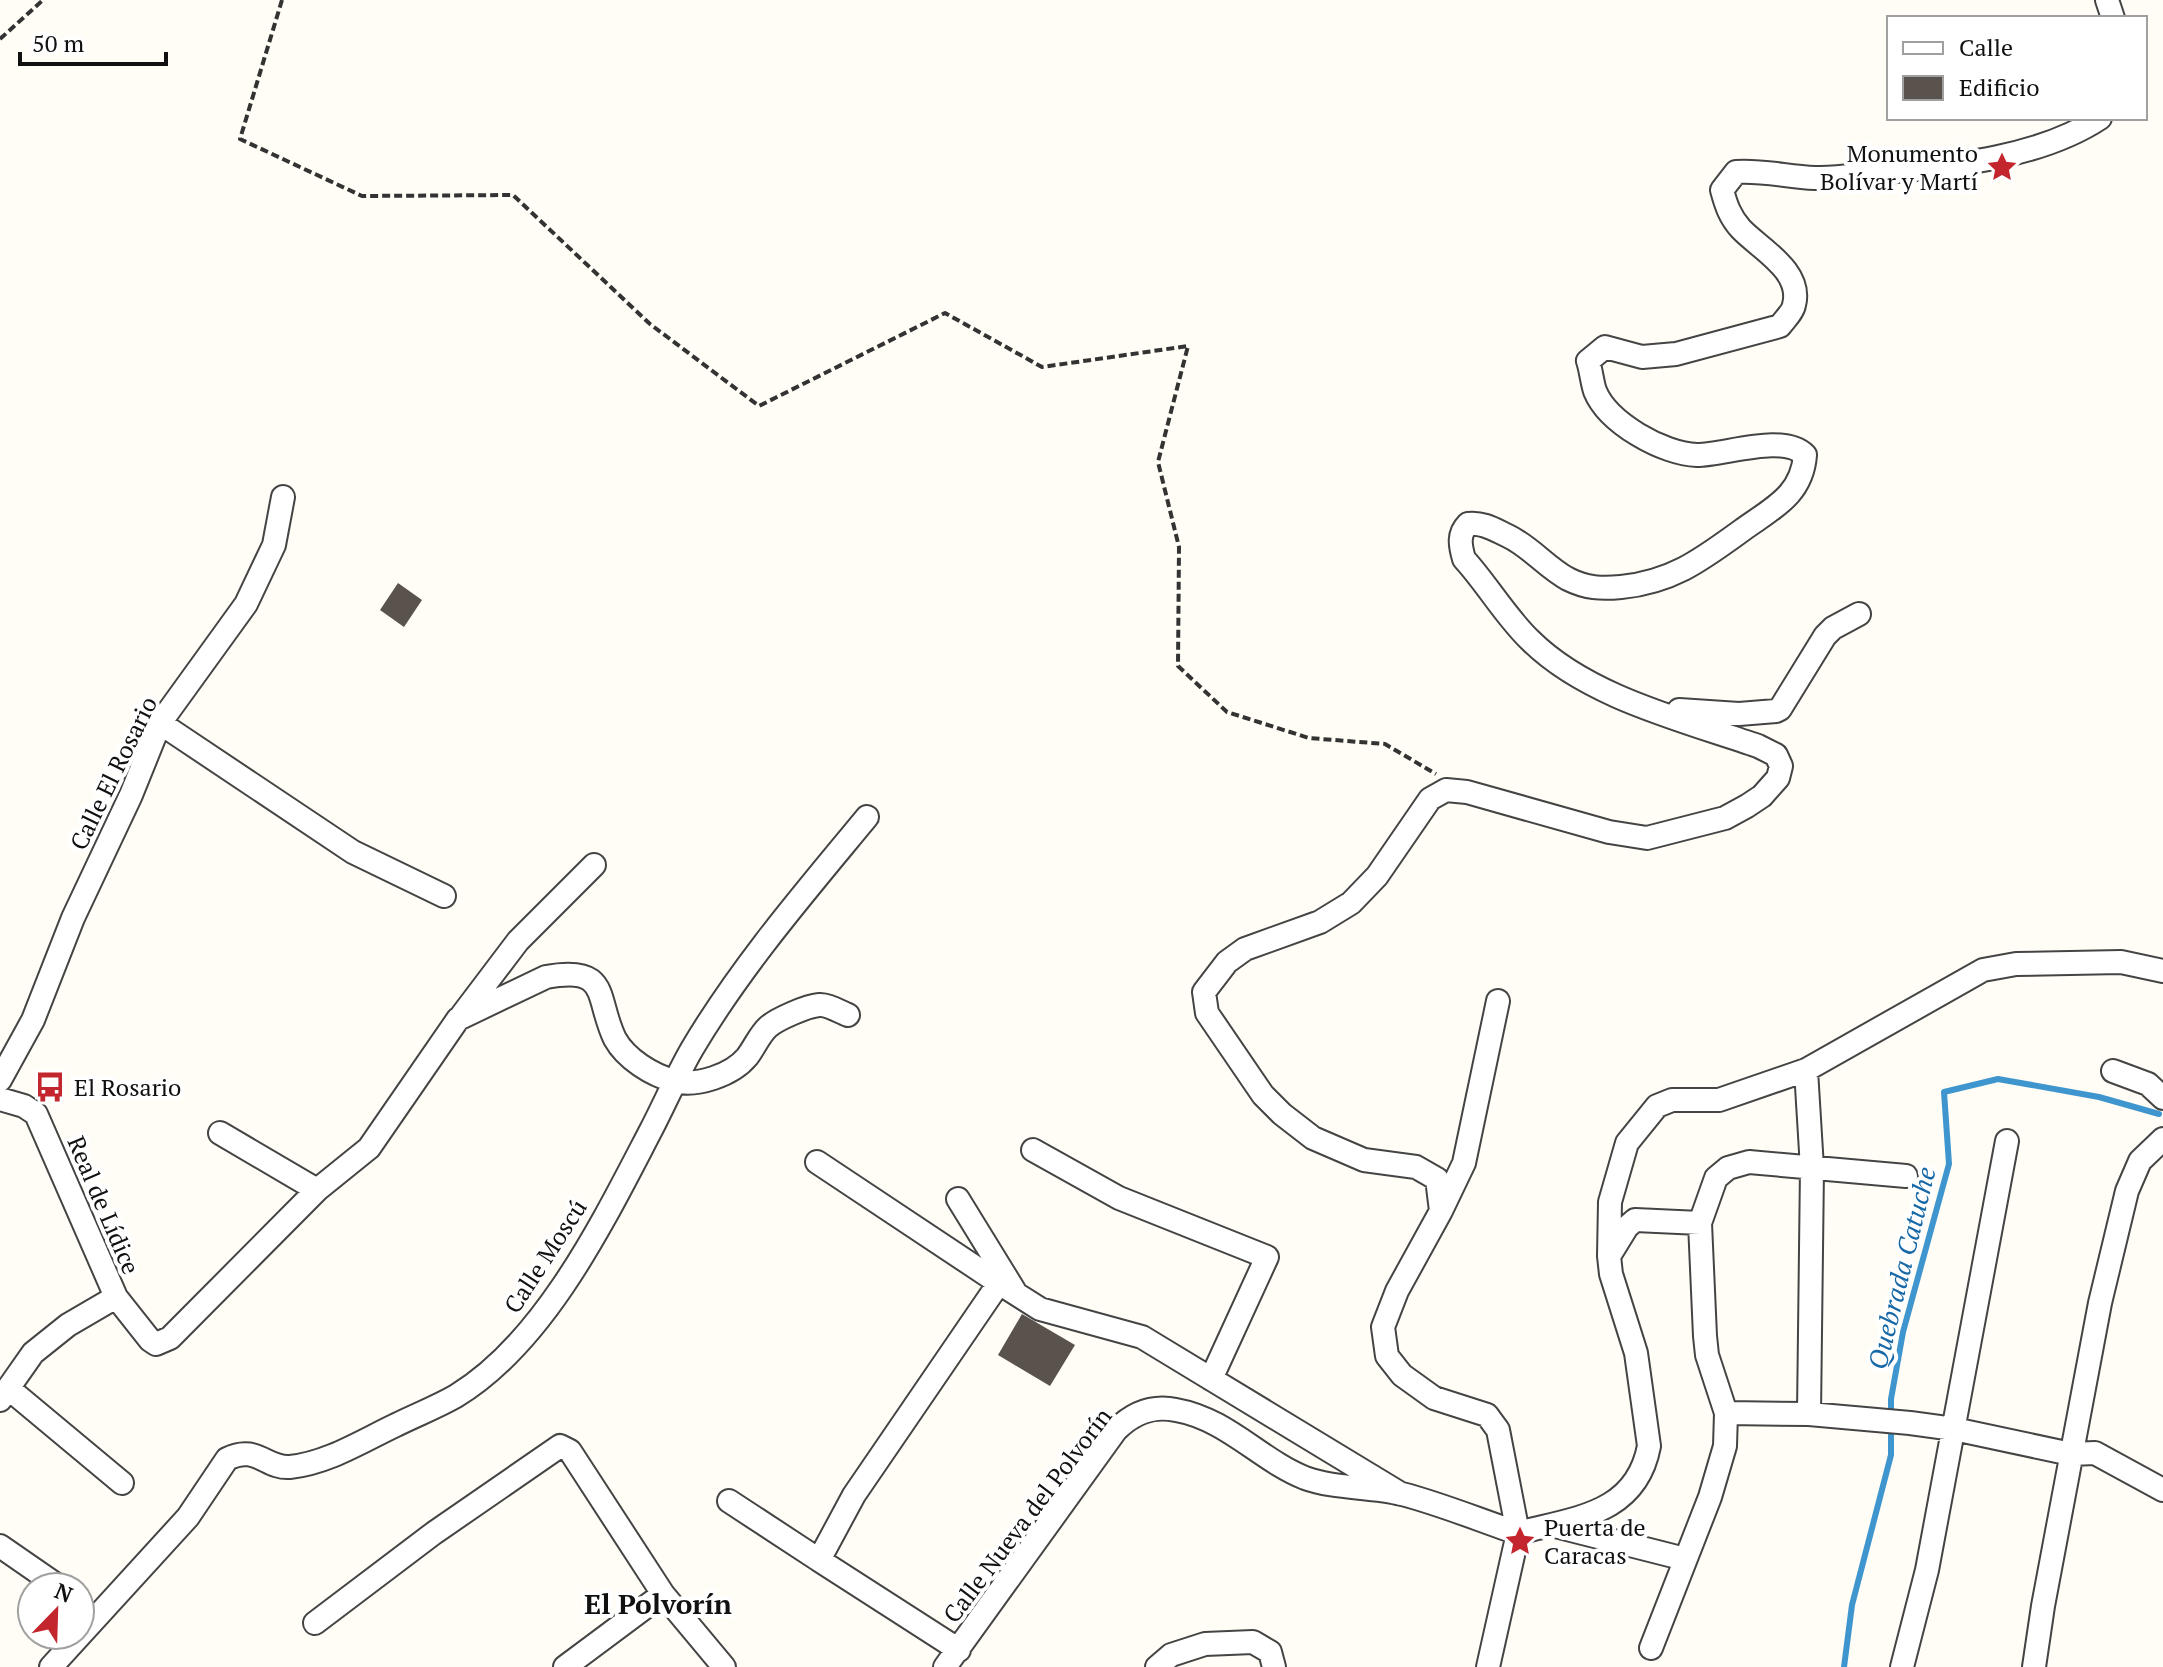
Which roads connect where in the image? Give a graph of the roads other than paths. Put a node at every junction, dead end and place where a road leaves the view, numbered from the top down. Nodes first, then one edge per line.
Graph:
1 (2097, 120) edge
2 (283, 497) dead end
3 (1859, 614) dead end
4 (1653, 710) junction
5 (160, 723) junction
6 (867, 817) dead end
7 (594, 865) dead end
8 (444, 896) dead end
9 (2163, 971) edge
10 (1498, 1001) dead end
11 (848, 1015) dead end
12 (458, 1019) junction
13 (1806, 1070) junction
14 (2113, 1071) dead end
15 (0, 1080) edge
16 (675, 1081) junction
17 (2163, 1098) edge
18 (0, 1099) edge
19 (220, 1133) dead end
20 (2163, 1139) edge
21 (2007, 1141) dead end
22 (1033, 1150) dead end
23 (817, 1162) dead end
24 (1812, 1168) junction
25 (1906, 1176) dead end
26 (317, 1190) junction
27 (958, 1199) dead end
28 (1441, 1211) junction
29 (1700, 1223) junction
30 (1609, 1256) junction
31 (1008, 1289) junction
32 (116, 1297) junction
33 (1211, 1379) junction
34 (4, 1394) edge
35 (1726, 1413) junction
36 (1809, 1414) junction
37 (1954, 1429) junction
38 (2071, 1454) junction
39 (122, 1483) dead end
40 (2163, 1490) edge
41 (1401, 1494) junction
42 (729, 1501) dead end
43 (1549, 1525) junction
44 (1518, 1533) junction
45 (0, 1546) edge
46 (1685, 1559) junction
47 (819, 1560) junction
48 (36, 1571) edge
49 (663, 1594) junction
50 (315, 1623) dead end
51 (1651, 1648) dead end
52 (952, 1658) edge
53 (51, 1667) edge
54 (565, 1667) edge
55 (724, 1667) edge
56 (1157, 1667) edge
57 (1274, 1667) edge
58 (1488, 1667) edge
59 (1905, 1667) edge
60 (2034, 1667) edge

1 - 4 street
2 - 5 street, Calle El Rosario
3 - 4 street
4 - 28 street
5 - 8 street
5 - 15 street, Calle El Rosario
6 - 16 street, Calle Moscú
7 - 12 street
9 - 13 street
10 - 28 street
11 - 16 street
12 - 16 street
12 - 26 street
13 - 24 street
13 - 30 street
14 - 17 street
16 - 53 street, Calle Moscú
18 - 32 street, Real de Lídice
19 - 26 street
20 - 38 street
21 - 37 street
22 - 33 street
23 - 31 street
24 - 25 street
24 - 29 street
24 - 36 street
26 - 32 street
27 - 31 street
28 - 44 street
29 - 30 street
29 - 35 street
30 - 43 street
31 - 33 street
31 - 47 street
32 - 34 street, Real de Lídice
33 - 41 street
34 - 39 street
35 - 36 street
35 - 46 street
36 - 37 street
37 - 38 street
37 - 59 street
38 - 40 street
38 - 60 street
41 - 44 street, Calle Nueva del Polvorín
41 - 52 street, Calle Nueva del Polvorín
42 - 47 street
43 - 44 street
43 - 46 street
44 - 58 street
45 - 48 street
46 - 51 street
47 - 52 street
49 - 50 street
49 - 54 street
49 - 55 street
56 - 57 street

